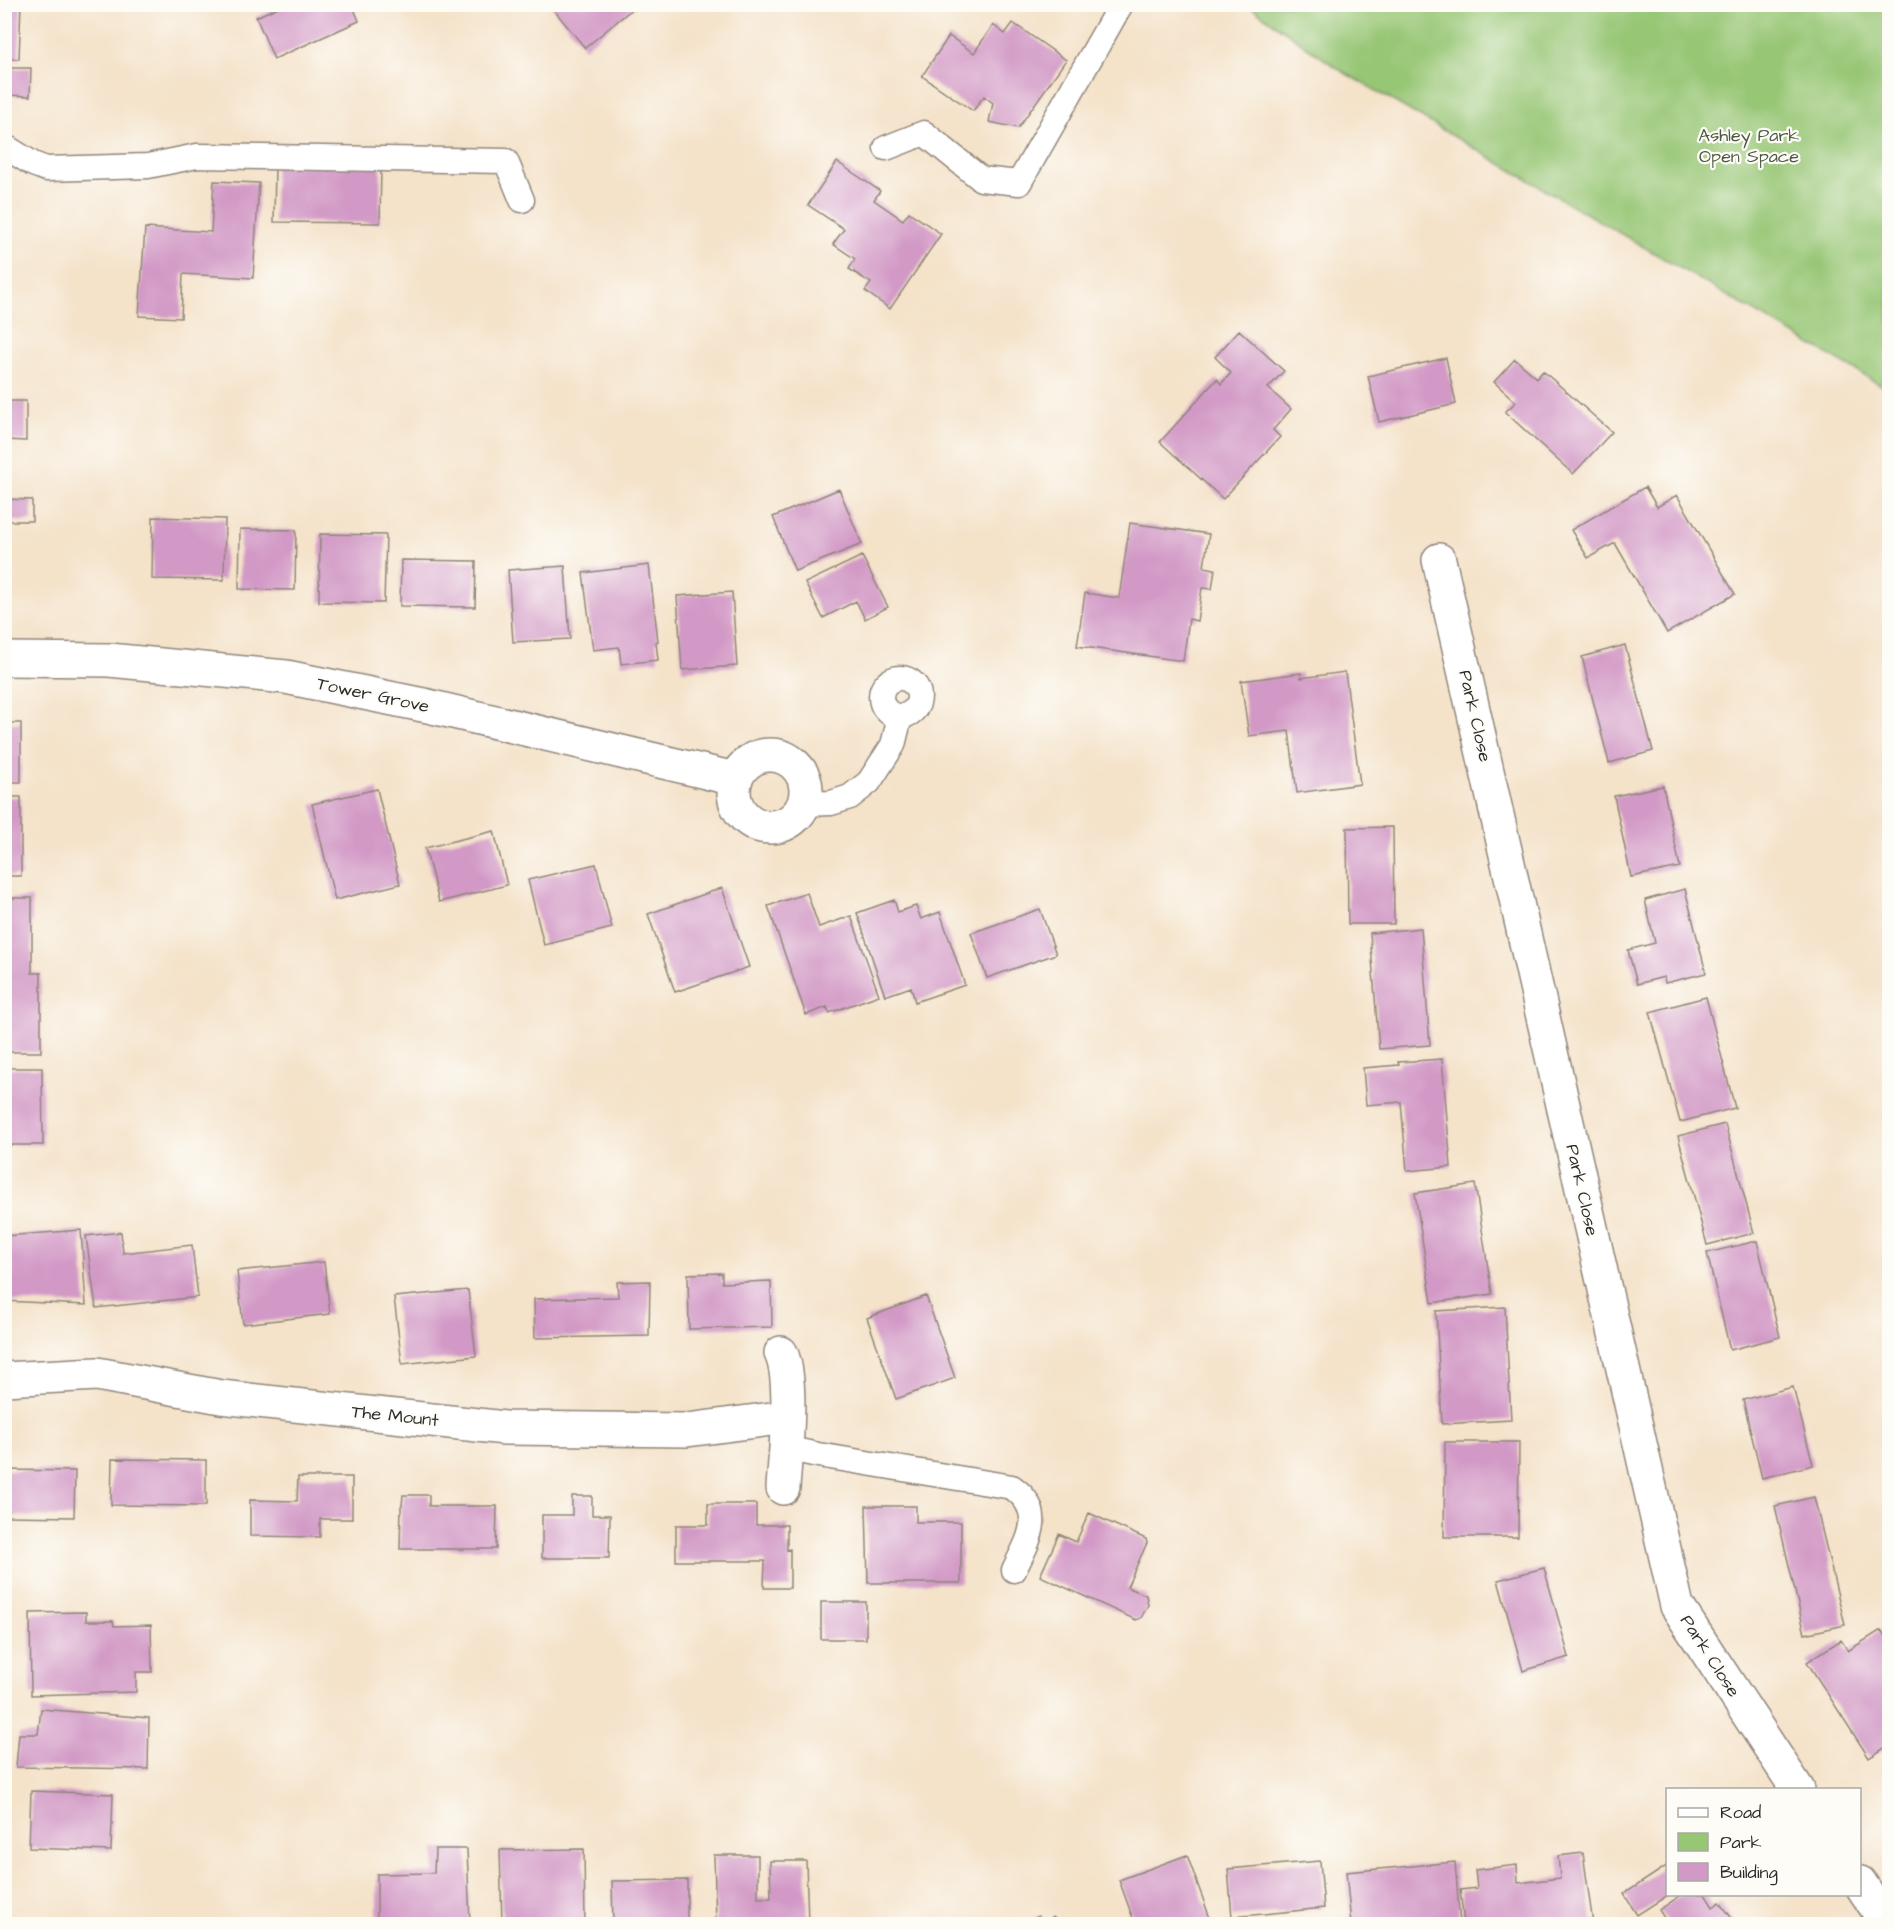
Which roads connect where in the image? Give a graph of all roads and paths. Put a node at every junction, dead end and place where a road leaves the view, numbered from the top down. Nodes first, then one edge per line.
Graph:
1 (1121, 4) edge
2 (4, 146) edge
3 (886, 148) dead end
4 (522, 200) dead end
5 (1439, 560) dead end
6 (4, 659) edge
7 (900, 717) dead end
8 (735, 779) junction
9 (803, 804) junction
10 (781, 1353) dead end
11 (4, 1379) edge
12 (786, 1432) junction
13 (783, 1488) dead end
14 (1014, 1570) dead end
15 (1797, 1788) edge
16 (1861, 1885) edge
17 (1887, 1924) edge

1 - 3 lane
2 - 4 lane
5 - 15 street, Park Close
6 - 8 street, Tower Grove
7 - 9 lane
8 - 9 street
8 - 9 street
10 - 12 street
11 - 12 street, The Mount
12 - 13 street
12 - 14 lane
16 - 17 street

